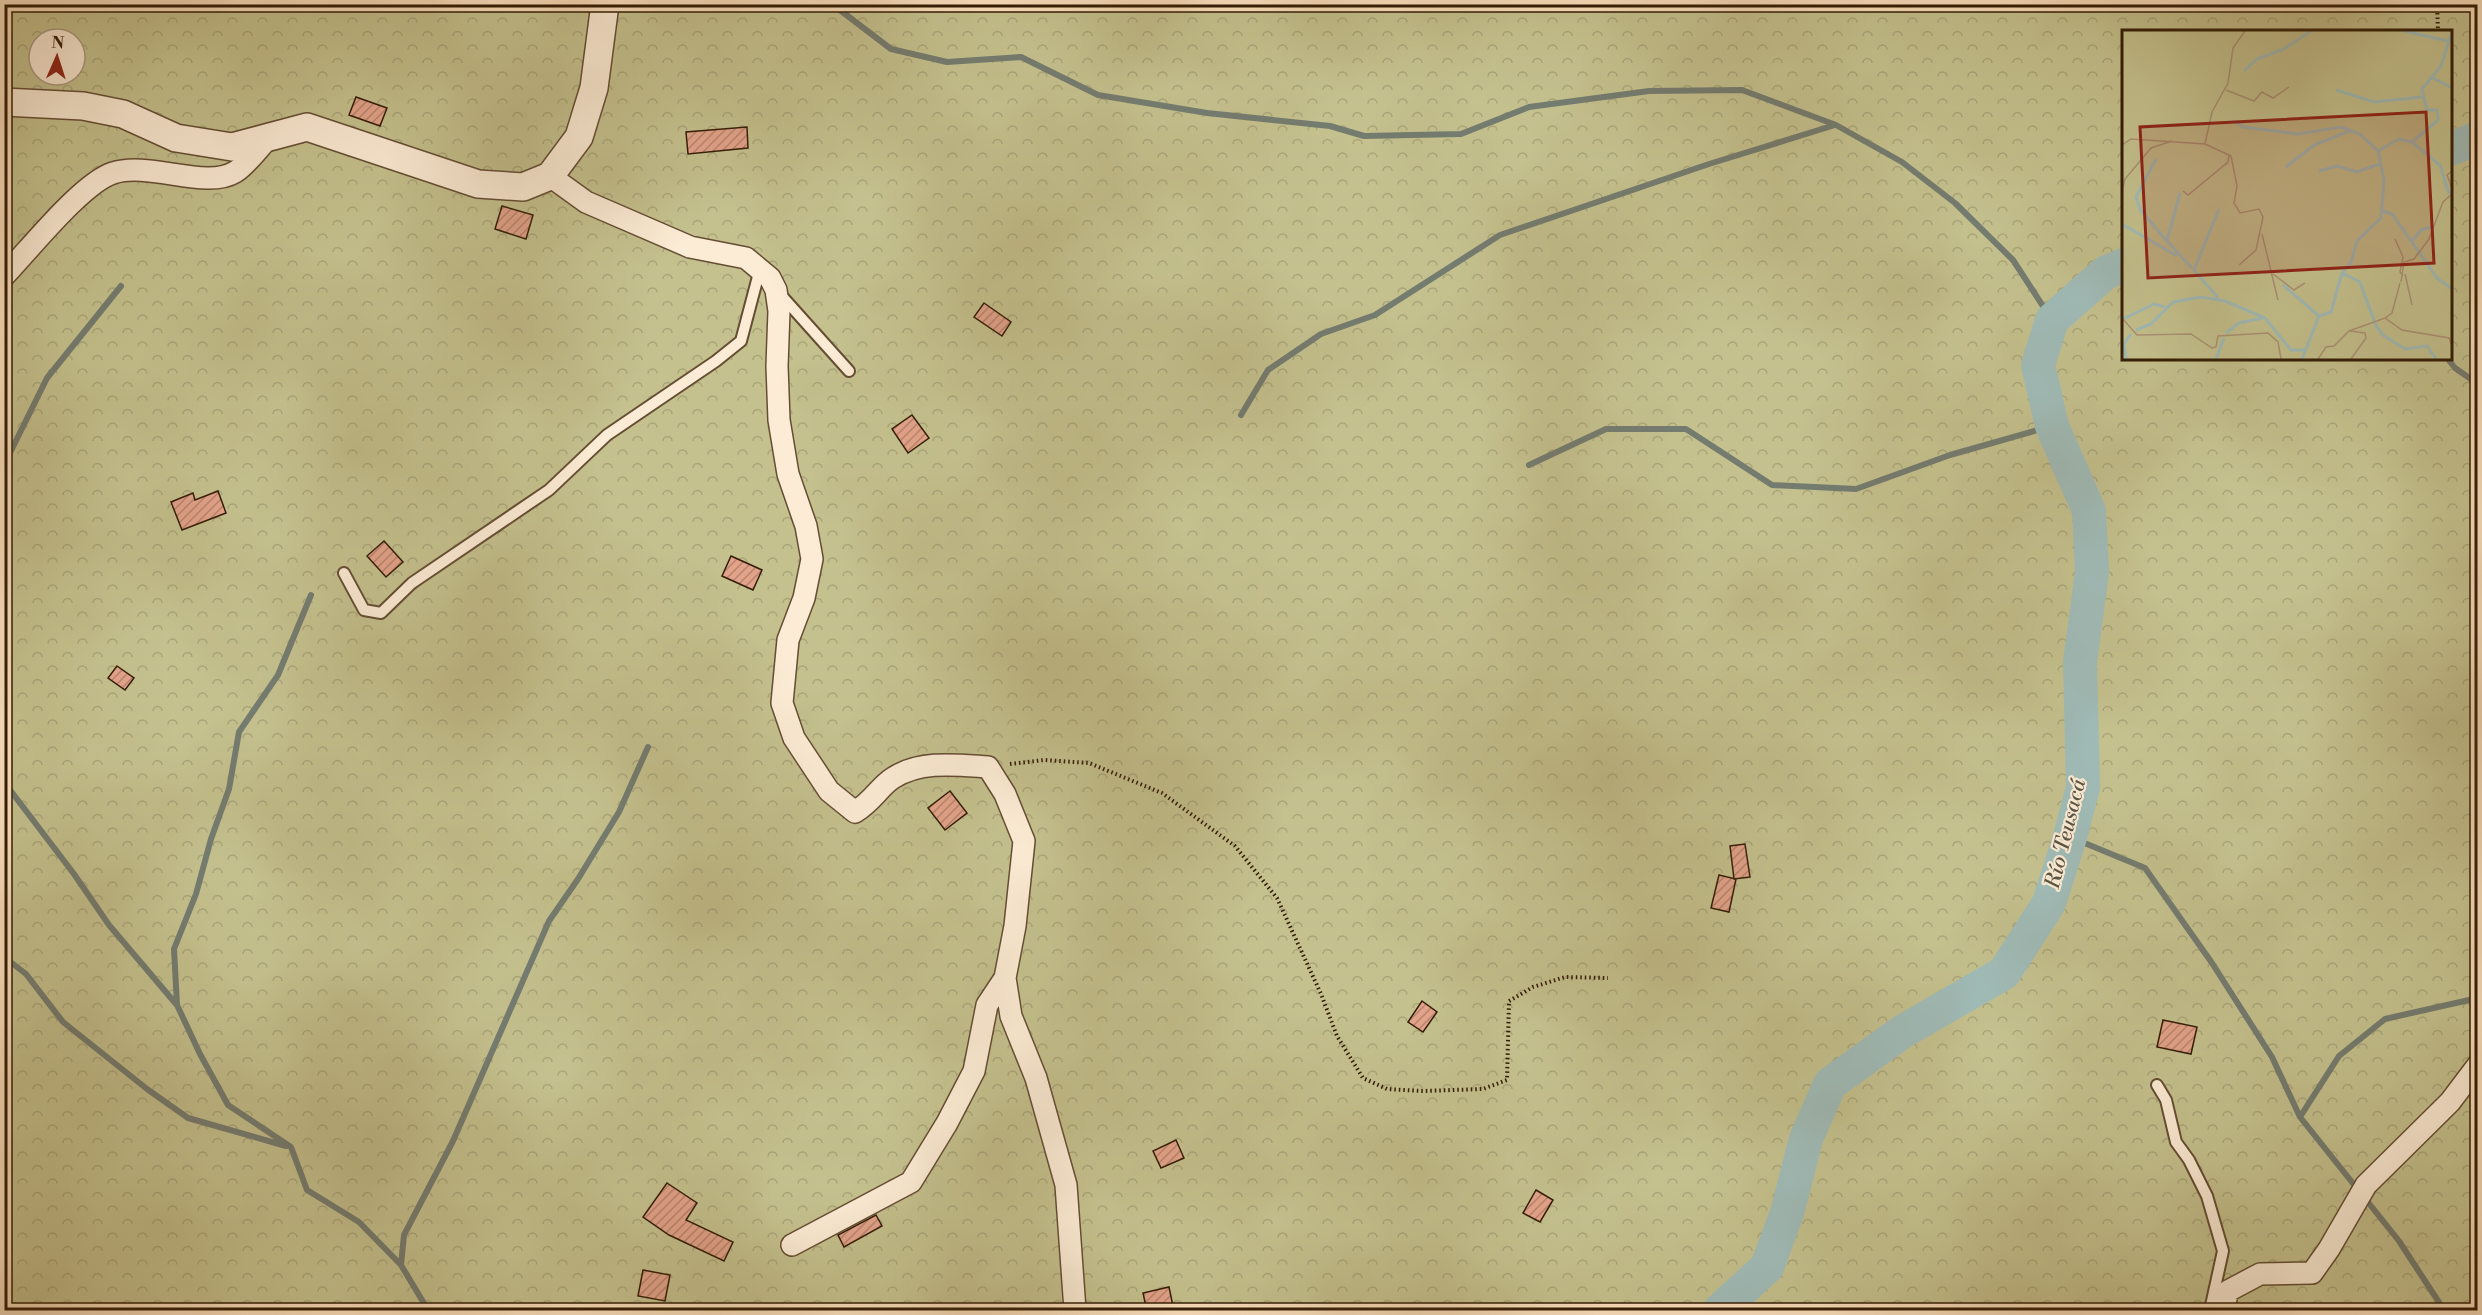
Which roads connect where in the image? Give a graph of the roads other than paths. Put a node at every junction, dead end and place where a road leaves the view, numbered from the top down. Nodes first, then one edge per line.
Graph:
1 (605, 4) edge
2 (4, 102) edge
3 (271, 135) junction
4 (550, 176) junction
5 (760, 269) junction
6 (4, 276) edge
7 (776, 290) junction
8 (849, 371) dead end
9 (344, 573) dead end
10 (1005, 978) junction
11 (2478, 1065) edge
12 (2157, 1085) dead end
13 (792, 1245) dead end
14 (1075, 1311) edge
15 (2210, 1311) edge
16 (2223, 1311) edge

1 - 4 street
2 - 3 street
3 - 4 street
3 - 6 street
4 - 5 street
5 - 7 street
5 - 9 lane
7 - 8 lane
7 - 10 street
10 - 13 street
10 - 14 street
11 - 16 street
12 - 15 lane

